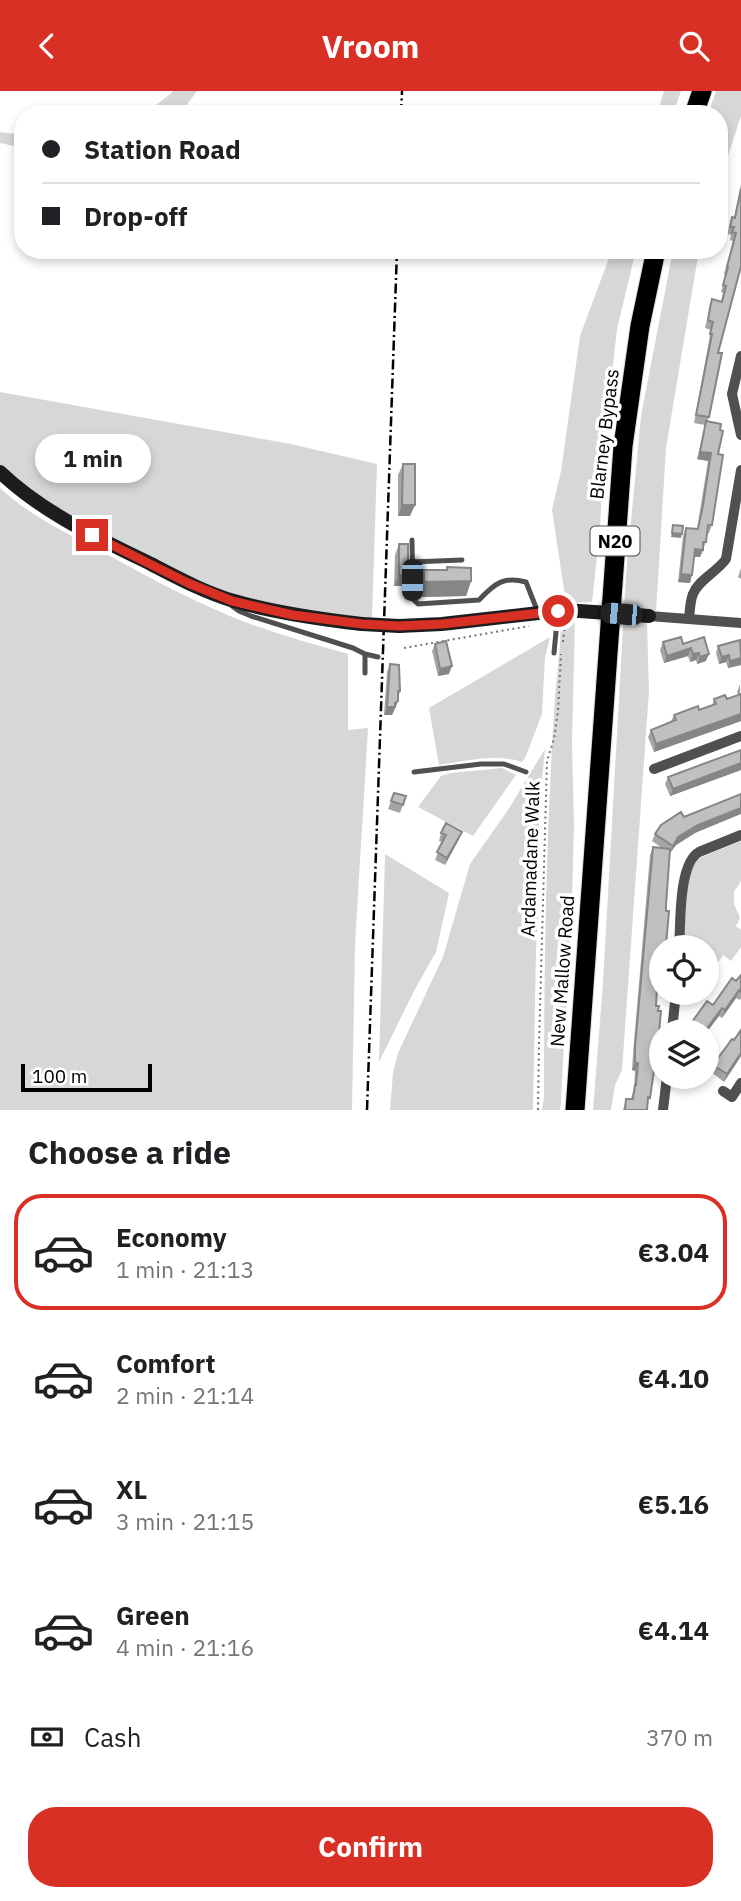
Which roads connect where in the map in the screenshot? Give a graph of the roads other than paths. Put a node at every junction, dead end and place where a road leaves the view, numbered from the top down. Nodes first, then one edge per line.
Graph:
1 (654, 259) edge
2 (741, 356) edge
3 (741, 435) edge
4 (741, 470) edge
5 (0, 472) edge
6 (412, 540) dead end
7 (462, 559) dead end
8 (412, 562) junction
9 (232, 601) junction
10 (558, 616) junction
11 (649, 617) joint
12 (689, 618) junction
13 (535, 619) junction
14 (741, 623) edge
15 (554, 653) dead end
16 (365, 654) junction
17 (378, 657) dead end
18 (365, 673) dead end
19 (741, 736) edge
20 (654, 769) dead end
21 (414, 772) dead end
22 (526, 772) dead end
23 (594, 835) joint
24 (741, 835) edge
25 (680, 935) edge
26 (741, 1083) edge
27 (665, 1089) edge
28 (723, 1091) dead end
29 (575, 1110) edge
30 (663, 1110) edge

1 - 23 highway, Blarney Bypass / N20
2 - 3 street
4 - 12 street
5 - 9 street
6 - 8 lane
7 - 8 lane
8 - 13 lane
9 - 13 street, bridge
9 - 16 lane
10 - 11 street, bridge
10 - 13 street
10 - 15 lane
11 - 12 street
12 - 14 street
16 - 17 lane
16 - 18 lane
19 - 20 street
21 - 22 lane
23 - 29 highway, New Mallow Road / N20
24 - 25 street
26 - 28 street
27 - 30 street

